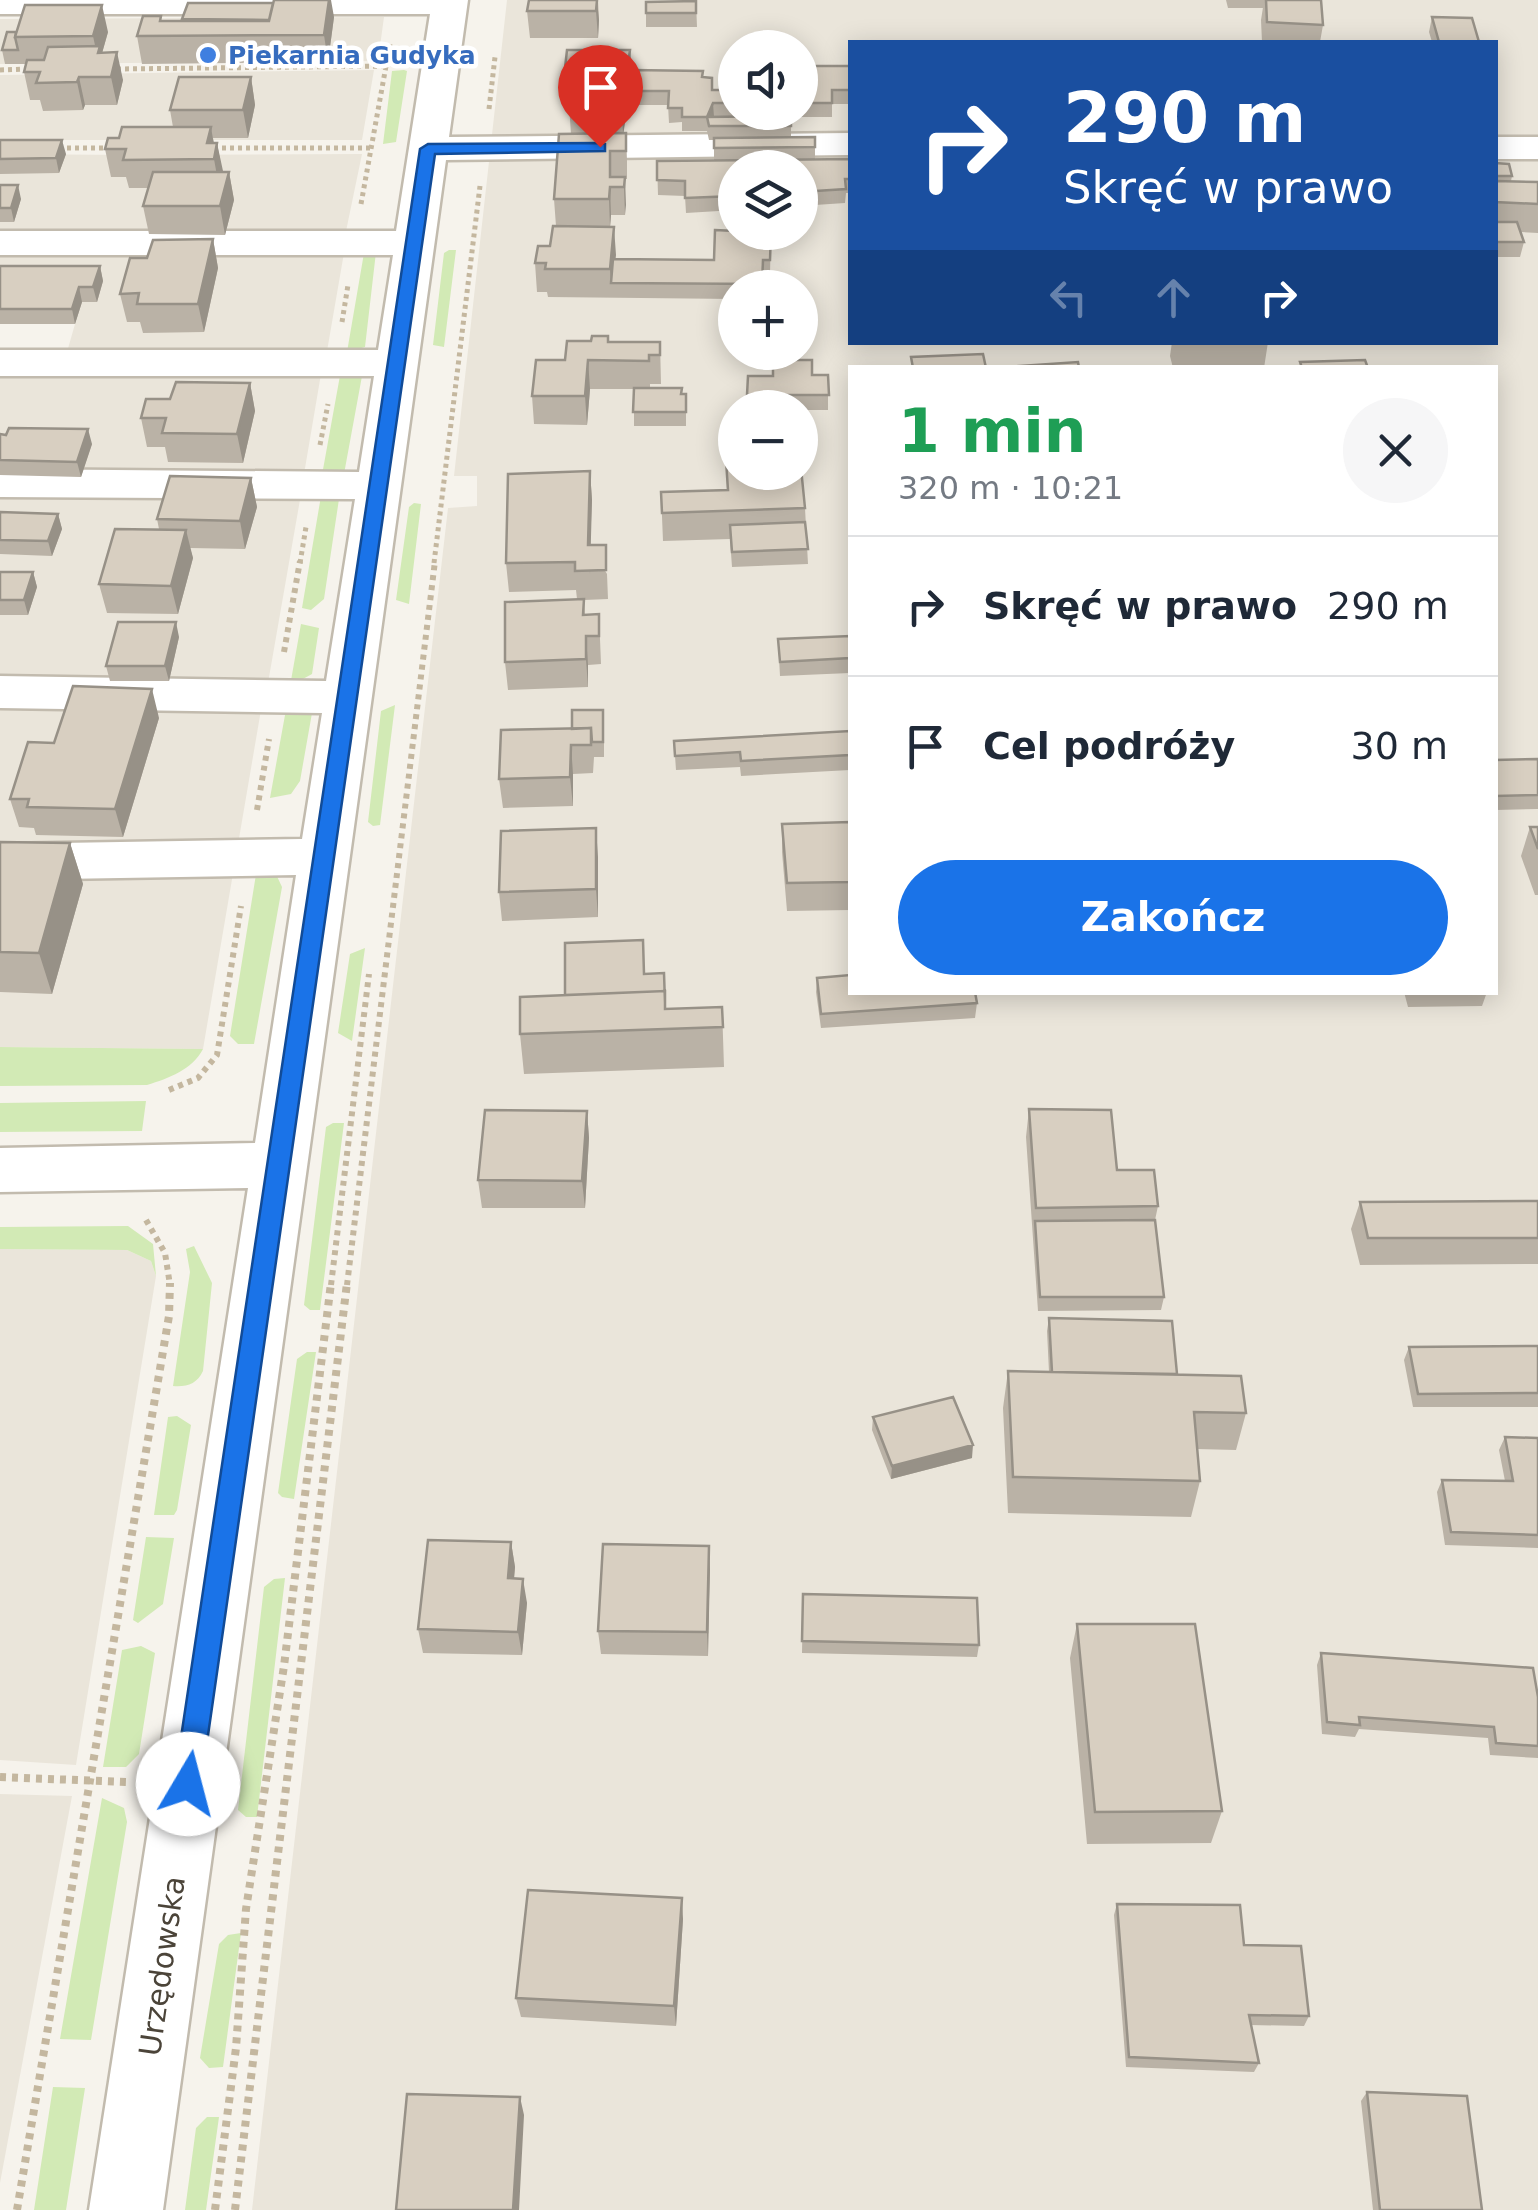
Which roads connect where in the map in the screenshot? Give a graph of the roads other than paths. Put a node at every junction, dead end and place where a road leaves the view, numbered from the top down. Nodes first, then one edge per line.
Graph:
1 (450, 2) edge
2 (0, 3) edge
3 (848, 144) edge
4 (1498, 148) edge
5 (1538, 148) edge
6 (428, 149) junction
7 (0, 243) edge
8 (413, 243) junction
9 (0, 363) edge
10 (396, 363) junction
11 (0, 483) edge
12 (378, 486) junction
13 (0, 692) edge
14 (348, 697) junction
15 (324, 857) junction
16 (0, 862) edge
17 (278, 1165) junction
18 (0, 1170) edge
19 (126, 2210) edge

1 - 2 street
1 - 6 street, Urzędowska
3 - 6 street
4 - 5 street
6 - 8 street, Urzędowska
7 - 8 street
8 - 10 street, Urzędowska
9 - 10 street
10 - 12 street, Urzędowska
11 - 12 street
12 - 14 street, Urzędowska
13 - 14 street
14 - 15 street, Urzędowska
15 - 16 street
15 - 17 street, Urzędowska
17 - 18 street
17 - 19 street, Urzędowska

